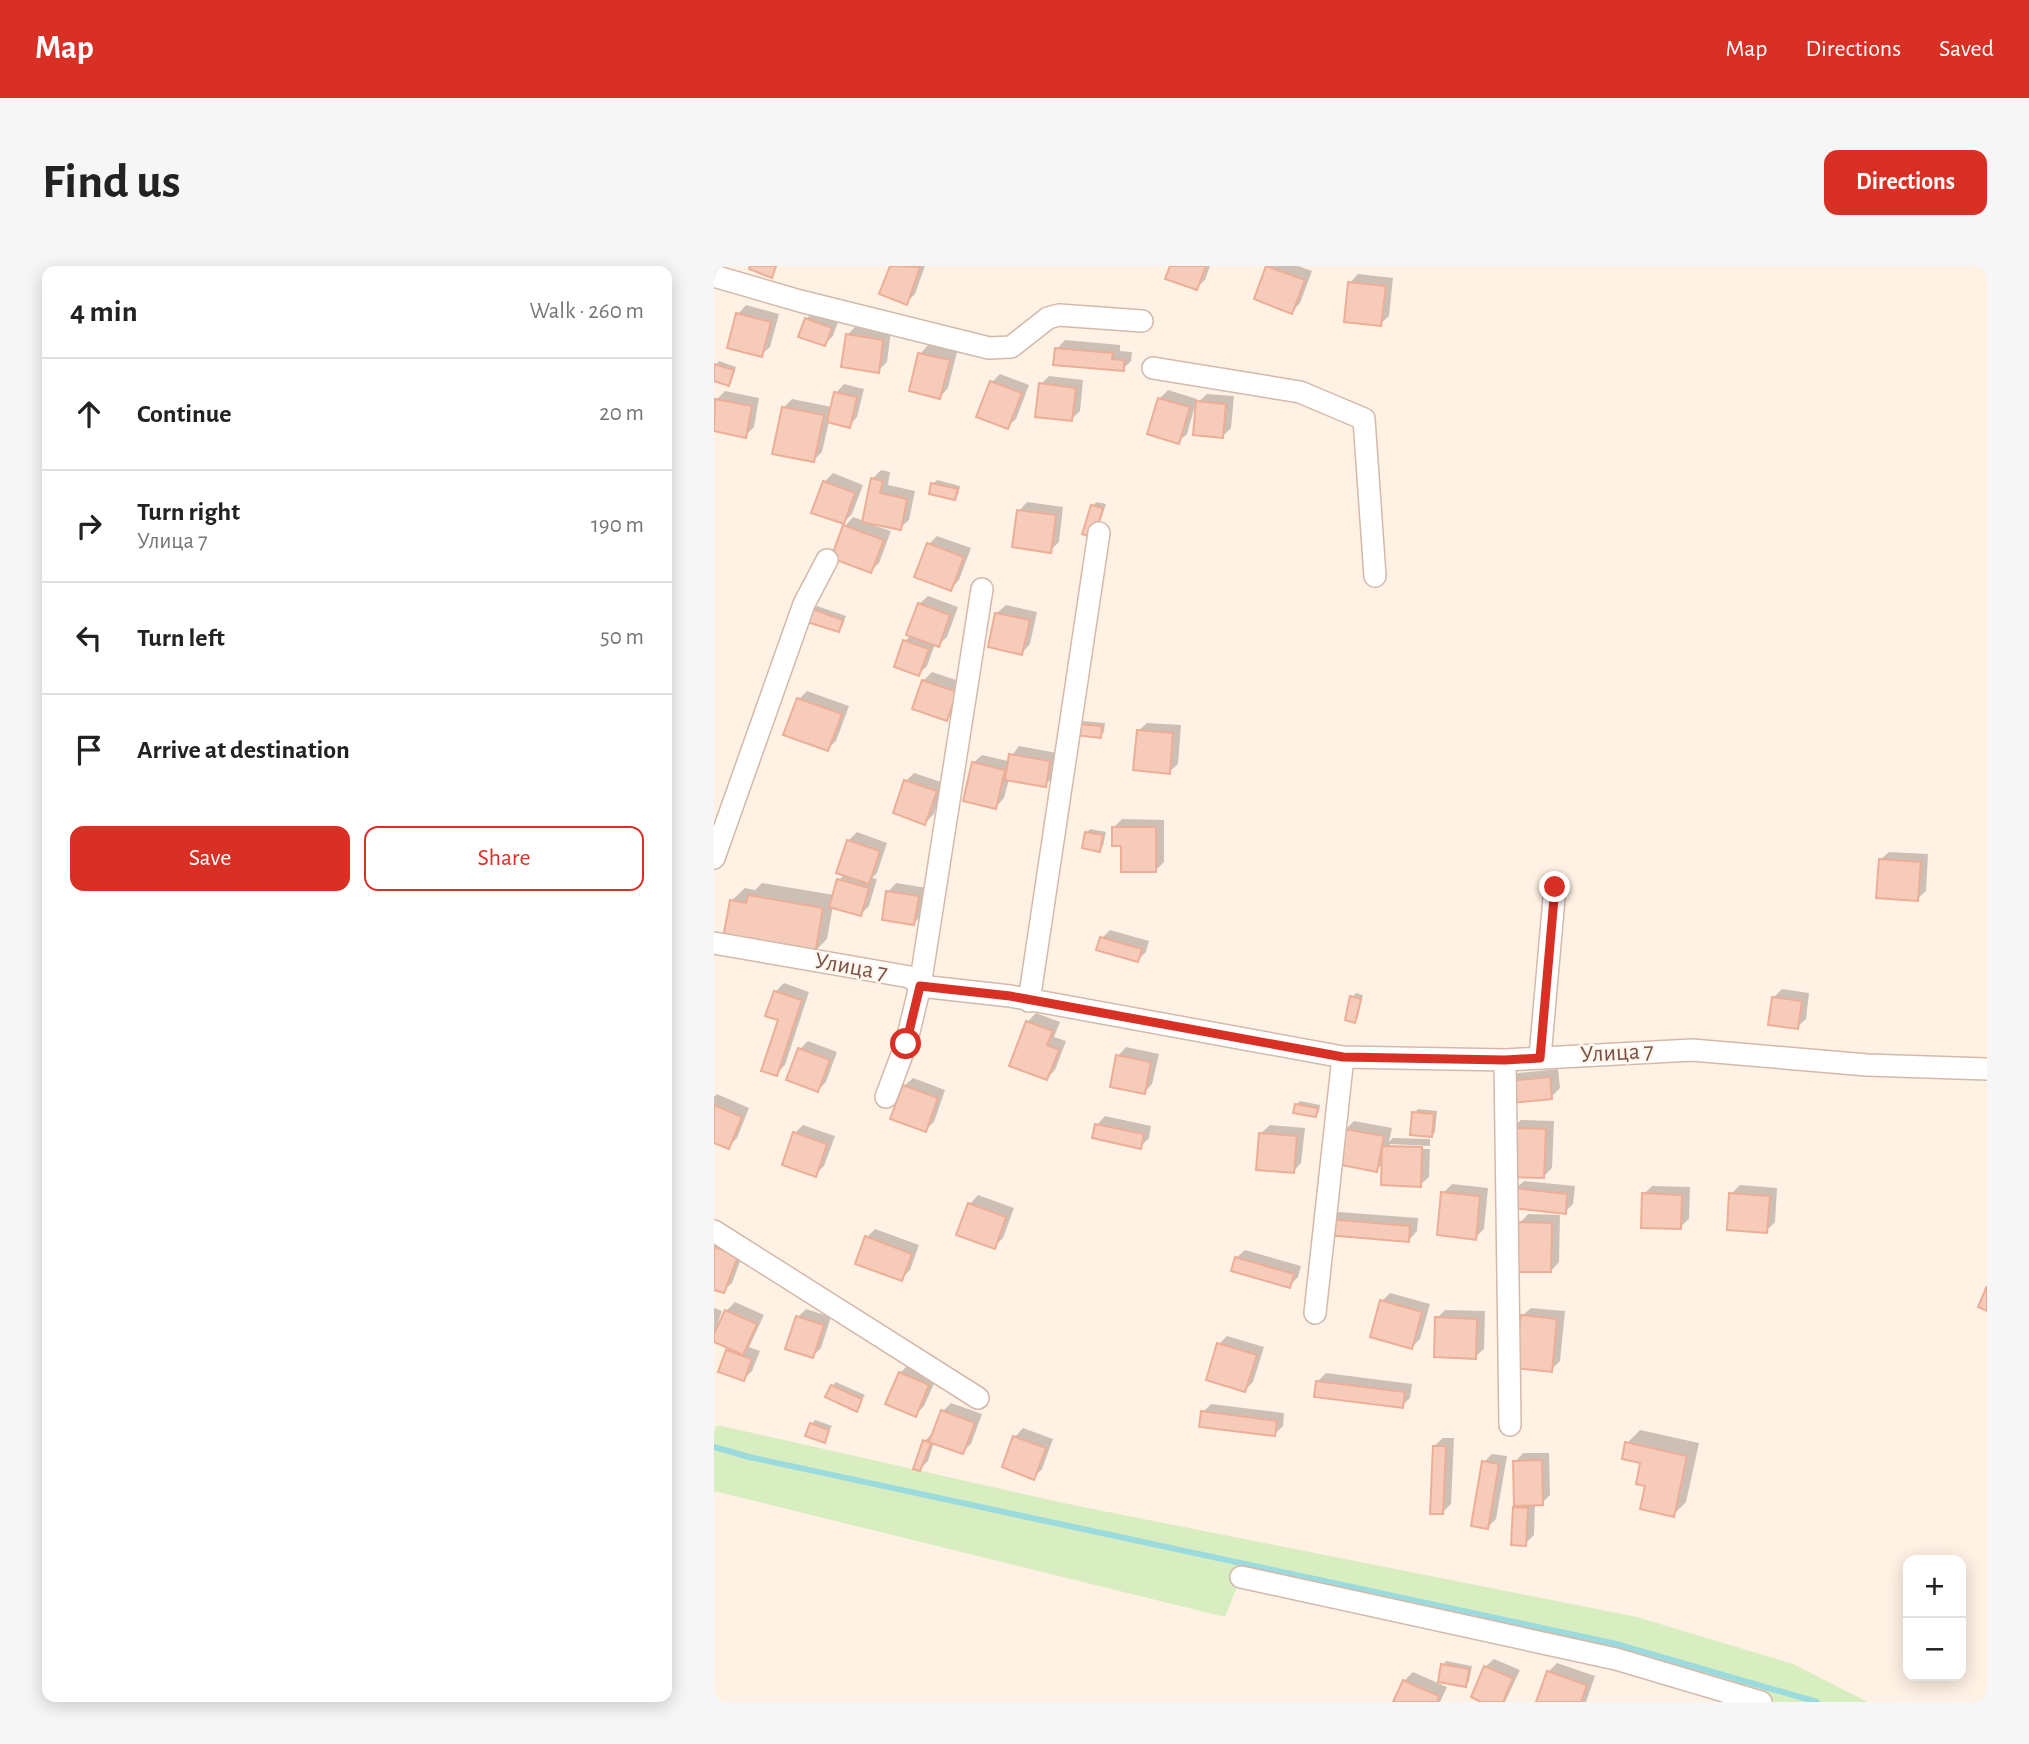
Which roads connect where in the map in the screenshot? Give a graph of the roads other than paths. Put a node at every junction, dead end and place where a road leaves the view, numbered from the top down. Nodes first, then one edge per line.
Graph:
1 (714, 276) edge
2 (1142, 321) dead end
3 (1153, 368) dead end
4 (1099, 533) dead end
5 (827, 560) dead end
6 (1375, 576) dead end
7 (982, 589) dead end
8 (714, 858) edge
9 (1555, 887) dead end
10 (714, 943) edge
11 (920, 986) junction
12 (1029, 1000) junction
13 (1343, 1057) junction
14 (1540, 1058) junction
15 (1505, 1060) junction
16 (1987, 1069) edge
17 (886, 1097) dead end
18 (714, 1231) edge
19 (1315, 1313) dead end
20 (978, 1398) dead end
21 (1510, 1426) dead end
22 (1241, 1577) dead end
23 (1761, 1702) edge

1 - 2 street
3 - 6 street
4 - 12 street
5 - 8 street
7 - 11 street
9 - 14 street
10 - 11 street, Улица 7
11 - 12 street, Улица 7
11 - 17 street
12 - 13 street, Улица 7
13 - 15 street, Улица 7
13 - 19 street
14 - 15 street, Улица 7
14 - 16 street, Улица 7
15 - 21 street
18 - 20 street
22 - 23 street

